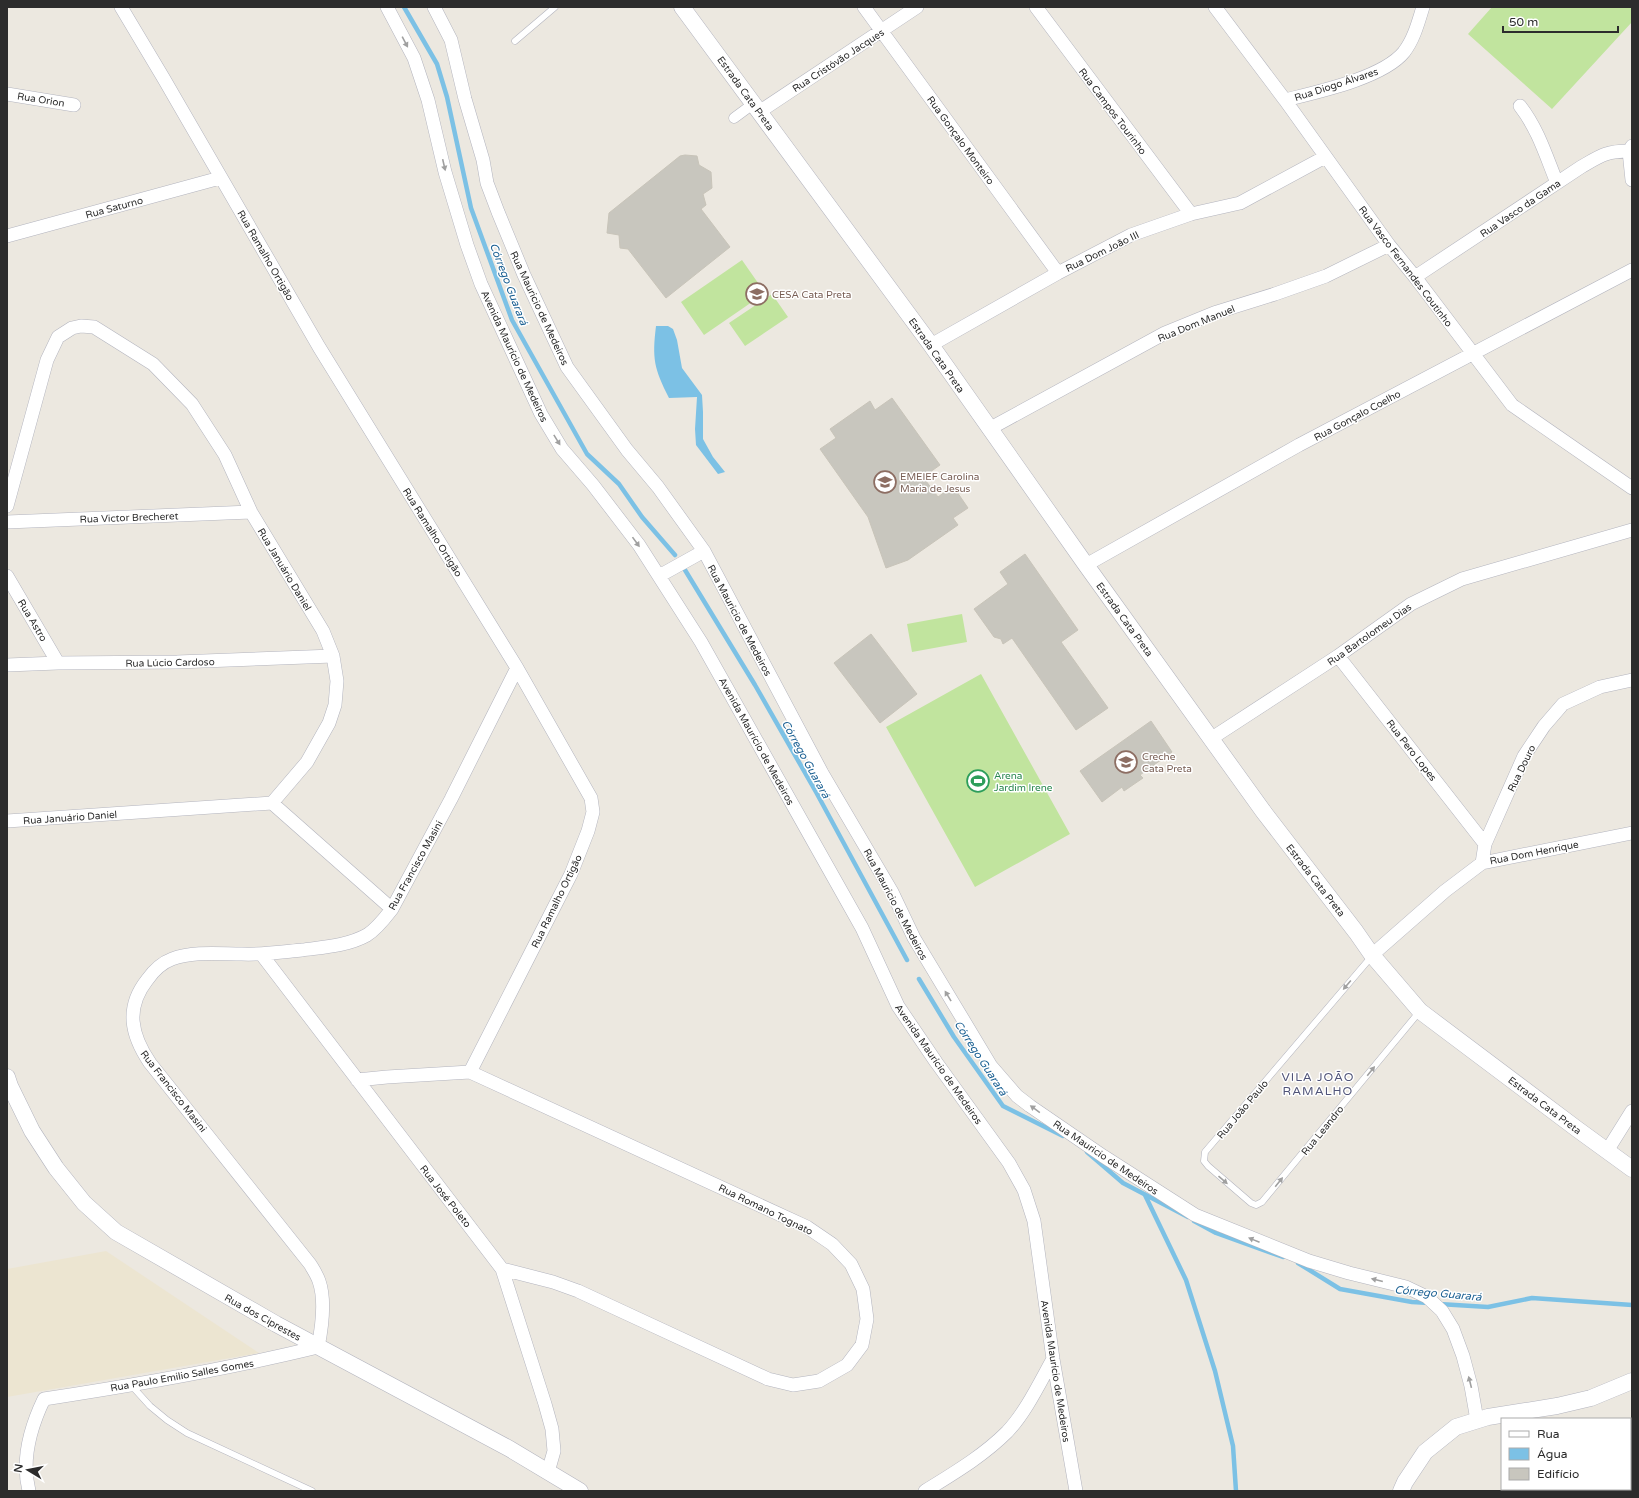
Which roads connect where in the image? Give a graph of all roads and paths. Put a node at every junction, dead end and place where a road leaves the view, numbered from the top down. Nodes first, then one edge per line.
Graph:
1 (121, 7) edge
2 (387, 7) edge
3 (434, 7) edge
4 (555, 7) edge
5 (682, 7) edge
6 (864, 7) edge
7 (917, 7) edge
8 (1036, 7) edge
9 (1215, 7) edge
10 (1423, 7) edge
11 (882, 32) junction
12 (514, 41) dead end
13 (7, 94) edge
14 (1285, 100) junction
15 (74, 105) dead end
16 (1520, 106) dead end
17 (756, 108) junction
18 (734, 118) dead end
19 (1630, 149) edge
20 (1325, 157) junction
21 (220, 178) junction
22 (1632, 180) edge
23 (1557, 183) junction
24 (1190, 214) junction
25 (7, 236) edge
26 (1389, 245) junction
27 (1632, 270) edge
28 (1058, 273) junction
29 (1415, 277) junction
30 (931, 344) junction
31 (1473, 354) junction
32 (989, 429) junction
33 (1632, 488) edge
34 (7, 506) edge
35 (251, 512) junction
36 (7, 522) edge
37 (1632, 530) edge
38 (704, 551) junction
39 (1086, 565) junction
40 (7, 576) edge
41 (659, 576) junction
42 (333, 656) junction
43 (1338, 656) junction
44 (58, 663) junction
45 (7, 665) edge
46 (517, 668) junction
47 (1632, 680) edge
48 (1212, 738) junction
49 (272, 803) junction
50 (7, 821) edge
51 (1632, 833) edge
52 (1485, 844) junction
53 (1482, 863) junction
54 (392, 909) junction
55 (262, 955) junction
56 (1372, 955) junction
57 (1420, 1011) junction
58 (470, 1072) junction
59 (7, 1077) edge
60 (357, 1080) junction
61 (1632, 1111) edge
62 (1607, 1151) junction
63 (1632, 1169) edge
64 (1251, 1203) joint
65 (502, 1269) junction
66 (318, 1347) junction
67 (1053, 1359) junction
68 (1632, 1381) edge
69 (131, 1385) junction
70 (1477, 1420) junction
71 (548, 1472) junction
72 (29, 1491) edge
73 (312, 1491) edge
74 (580, 1491) edge
75 (925, 1491) edge
76 (1076, 1491) edge
77 (1401, 1491) edge

1 - 21 street, Rua Ramalho Ortigão
2 -> 41 street, Avenida Maurício de Medeiros
3 - 38 street, Rua Mauricio de Medeiros
4 - 12 lane
5 - 17 street, Estrada Cata Preta
6 - 11 street, Rua Gonçalo Monteiro
7 - 11 street, Rua Cristóvão Jacques
8 - 24 street, Rua Campos Tourinho
9 - 14 street, Rua Vasco Fernandes Coutinho
10 - 14 street, Rua Diogo Álvares
11 - 17 street, Rua Cristóvão Jacques
11 - 28 street, Rua Gonçalo Monteiro
13 - 15 street, Rua Orion
14 - 20 street, Rua Vasco Fernandes Coutinho
16 - 23 street
17 - 18 street
17 - 30 street, Estrada Cata Preta
19 - 22 street
19 - 23 street, Rua Vasco da Gama
20 - 24 street, Rua Dom João III
20 - 26 street, Rua Vasco Fernandes Coutinho
21 - 25 street, Rua Saturno
21 - 46 street, Rua Ramalho Ortigão
23 - 29 street, Rua Vasco da Gama
24 - 28 street, Rua Dom João III
26 - 29 street, Rua Vasco Fernandes Coutinho
26 - 32 street, Rua Dom Manuel
27 - 31 street, Rua Gonçalo Coelho
28 - 30 street, Rua Dom João III
29 - 31 street, Rua Vasco Fernandes Coutinho
30 - 32 street, Estrada Cata Preta
31 - 33 street, Rua Vasco Fernandes Coutinho
31 - 39 street, Rua Gonçalo Coelho
32 - 39 street, Estrada Cata Preta
34 - 35 street, Rua Januário Daniel
35 - 36 street, Rua Victor Brecheret
35 - 42 street, Rua Januário Daniel
37 - 43 street, Rua Bartolomeu Dias
38 - 41 street
70 -> 38 street, Rua Mauricio de Medeiros
39 - 48 street, Estrada Cata Preta
40 - 44 street, Rua Astro
41 - 67 street, Avenida Maurício de Medeiros
42 - 44 street, Rua Lúcio Cardoso
42 - 49 street, Rua Januário Daniel
43 - 48 street, Rua Bartolomeu Dias
43 - 52 street, Rua Pero Lopes
44 - 45 street, Rua Lúcio Cardoso
46 - 54 street, Rua Francisco Masini
46 - 58 street, Rua Ramalho Ortigão
47 - 52 street, Rua Douro
48 - 56 street, Estrada Cata Preta
49 - 50 street, Rua Januário Daniel
49 - 54 street
51 - 53 street, Rua Dom Henrique
52 - 53 street, Rua Douro
53 - 56 street, Rua Dom Henrique
54 - 55 street, Rua Francisco Masini
55 - 60 street, Rua José Poleto
55 - 66 street, Rua Francisco Masini
56 - 57 street, Estrada Cata Preta
56 -> 64 lane, Rua João Paulo
57 - 62 street, Estrada Cata Preta
64 -> 57 lane, Rua Leandro
58 - 60 street, Rua Romano Tognato
58 - 65 street, Rua Romano Tognato
59 - 66 street, Rua dos Ciprestes
60 - 65 street, Rua José Poleto
61 - 62 street
62 - 63 street, Estrada Cata Preta
65 - 71 street, Rua José Poleto
66 - 69 street, Rua Paulo Emilio Salles Gomes
66 - 71 street, Rua dos Ciprestes
67 - 75 street
67 - 76 street, Avenida Maurício de Medeiros
68 - 70 street
69 - 72 street, Rua Paulo Emilio Salles Gomes
69 - 73 lane
70 - 77 street
71 - 74 street, Rua dos Ciprestes

